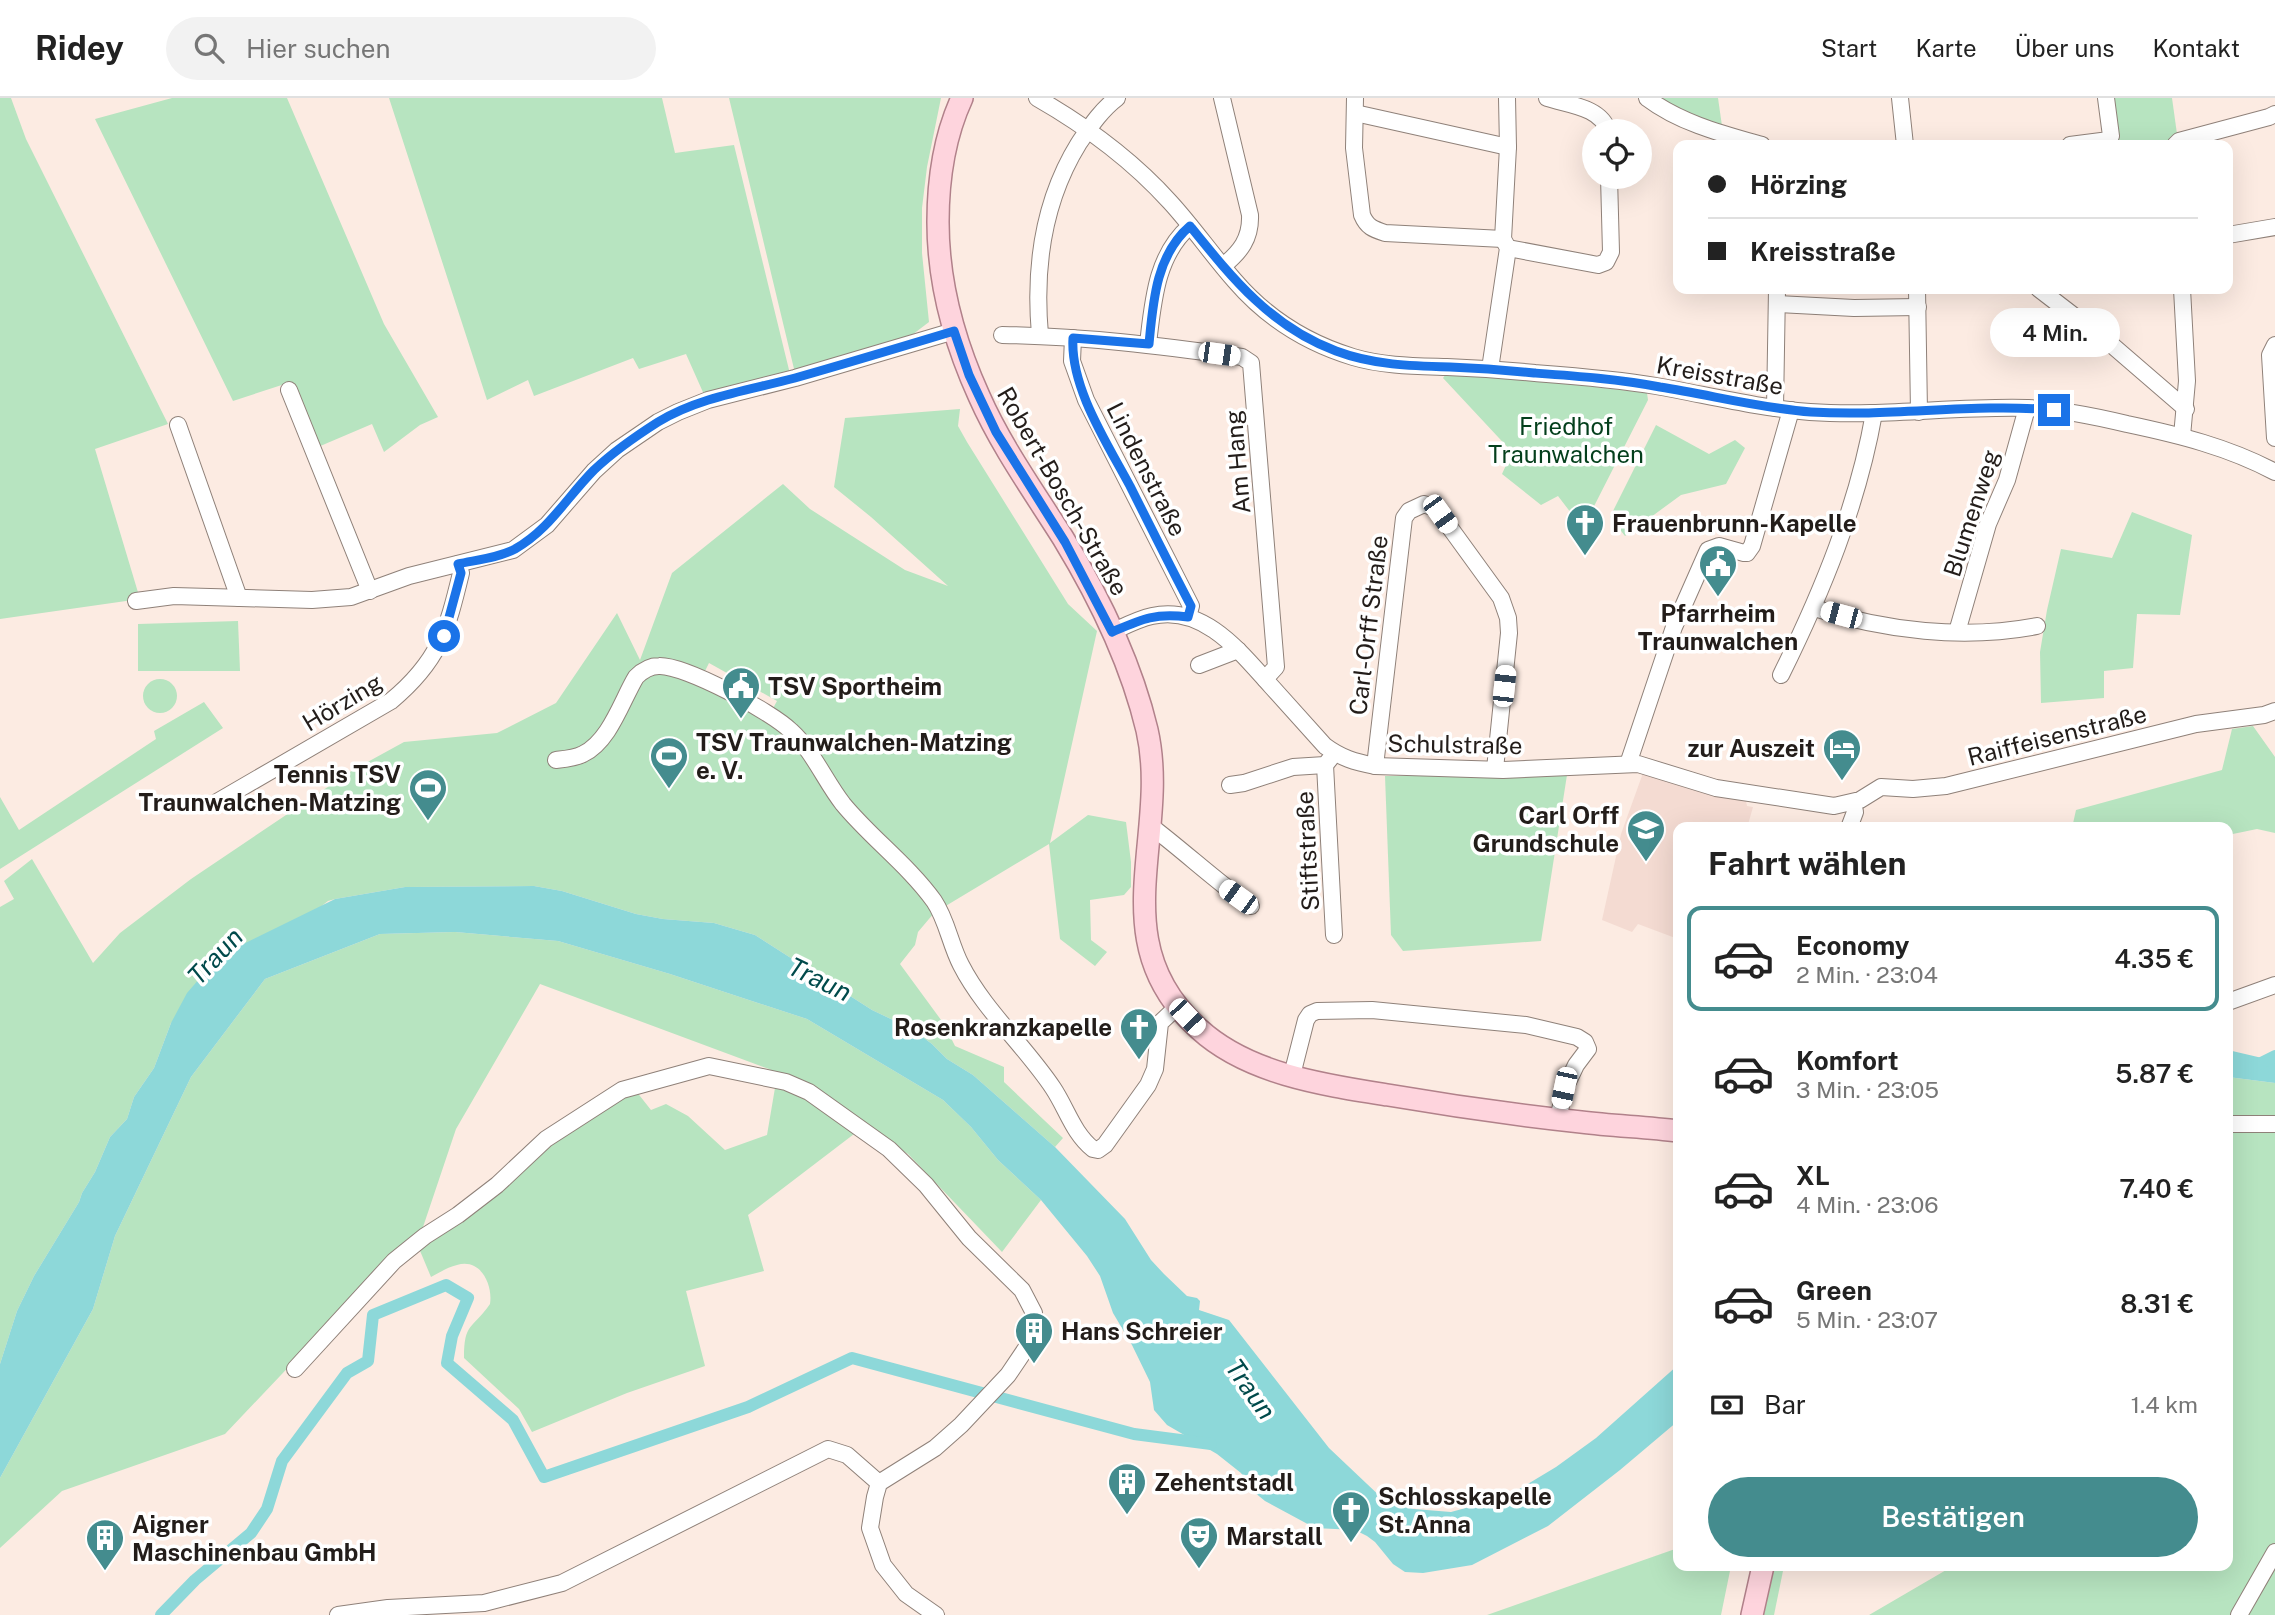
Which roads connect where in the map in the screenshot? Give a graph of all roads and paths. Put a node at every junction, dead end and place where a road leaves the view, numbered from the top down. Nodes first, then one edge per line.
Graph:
1 (962, 98) edge
2 (1037, 98) edge
3 (1117, 98) edge
4 (1222, 98) edge
5 (1507, 98) edge
6 (1547, 98) edge
7 (1647, 98) edge
8 (1900, 98) edge
9 (2106, 98) edge
10 (1355, 105) edge
11 (2275, 114) edge
12 (1603, 119) edge
13 (1088, 130) junction
14 (1727, 140) edge
15 (1904, 140) edge
16 (2109, 140) edge
17 (2183, 140) edge
18 (1508, 147) junction
19 (1609, 189) edge
20 (1190, 226) junction
21 (2275, 227) edge
22 (2233, 233) edge
23 (1506, 244) junction
24 (1223, 266) junction
25 (1917, 294) edge
26 (2182, 294) edge
27 (1777, 296) edge
28 (2060, 296) edge
29 (1918, 307) junction
30 (954, 331) junction
31 (1002, 335) dead end
32 (1040, 335) junction
33 (1073, 338) junction
34 (1149, 344) junction
35 (2275, 345) edge
36 (1489, 369) junction
37 (289, 390) dead end
38 (2027, 408) junction
39 (1783, 409) junction
40 (2186, 409) junction
41 (1919, 412) junction
42 (1874, 413) junction
43 (178, 425) dead end
44 (2182, 436) junction
45 (2275, 439) edge
46 (2271, 470) edge
47 (458, 564) junction
48 (370, 591) junction
49 (239, 598) junction
50 (136, 601) dead end
51 (1814, 608) junction
52 (1188, 617) junction
53 (2037, 626) dead end
54 (1112, 632) junction
55 (1957, 632) junction
56 (1238, 650) junction
57 (1199, 665) dead end
58 (1781, 675) dead end
59 (1265, 679) junction
60 (2275, 711) edge
61 (1330, 759) junction
62 (556, 760) dead end
63 (1628, 764) junction
64 (1375, 766) junction
65 (1495, 769) junction
66 (1230, 785) dead end
67 (217, 802) dead end
68 (1853, 803) junction
69 (1851, 822) edge
70 (1149, 827) junction
71 (1251, 906) dead end
72 (1334, 935) dead end
73 (2275, 985) edge
74 (2233, 1000) edge
75 (1178, 1006) junction
76 (1292, 1075) junction
77 (1558, 1119) junction
78 (2233, 1124) edge
79 (2275, 1124) edge
80 (1673, 1130) edge
81 (295, 1369) dead end
82 (880, 1483) junction
83 (2275, 1552) edge
84 (1762, 1571) edge
85 (338, 1615) edge
86 (936, 1615) edge
87 (1752, 1615) edge
88 (2239, 1615) edge

1 - 30 main road, Robert-Bosch-Straße
2 - 13 street, Kreisstraße
3 - 13 street
4 - 24 street
5 - 18 street
6 - 12 street
7 - 14 street
8 - 15 street
9 - 16 street
10 - 18 street
10 - 23 street
11 - 17 street
13 - 20 street, Kreisstraße
13 - 32 street
18 - 23 street
19 - 23 street
20 - 24 street, Kreisstraße
20 - 34 street
21 - 22 street
23 - 36 street
24 - 36 street, Kreisstraße
25 - 29 street
26 - 40 street
27 - 29 street
27 - 39 street
28 - 40 street
29 - 41 street
30 - 47 street
30 - 54 main road, Robert-Bosch-Straße
31 - 32 street, Am Hang
32 - 33 street, Am Hang
33 - 34 street, Am Hang
33 - 52 street, Lindenstraße
34 - 59 street, Am Hang
35 - 45 street
36 - 39 street, Kreisstraße
37 - 48 street
38 - 41 street, Kreisstraße
38 - 44 street, Kreisstraße
38 - 55 street, Blumenweg
39 - 42 street, Kreisstraße
39 - 63 street
40 - 44 street
41 - 42 street, Kreisstraße
42 - 51 street
43 - 49 street
44 - 46 street, Kreisstraße
45 - 46 street
47 - 48 street
47 - 67 street, Hörzing
48 - 49 street
49 - 50 street
51 - 55 street
51 - 58 street
52 - 54 street, Schulstraße
52 - 56 street, Schulstraße
53 - 55 street
54 - 70 main road, Robert-Bosch-Straße
56 - 57 street
56 - 59 street, Schulstraße
59 - 61 street, Schulstraße
60 - 68 street, Raiffeisenstraße
61 - 64 street, Schulstraße
61 - 66 street
61 - 72 street, Stiftstraße
62 - 75 street
63 - 65 street, Schulstraße
63 - 68 street, Schulstraße
64 - 65 street, Schulstraße
64 - 65 street, Carl-Orff Straße
68 - 69 street
70 - 71 street
70 - 75 main road, Robert-Bosch-Straße
73 - 74 street
75 - 76 main road, Robert-Bosch-Straße
76 - 77 main road, Robert-Bosch-Straße
76 - 77 street
77 - 80 main road, Robert-Bosch-Straße
78 - 79 street
81 - 82 street
82 - 85 street
82 - 86 street
83 - 88 street
84 - 87 main road

